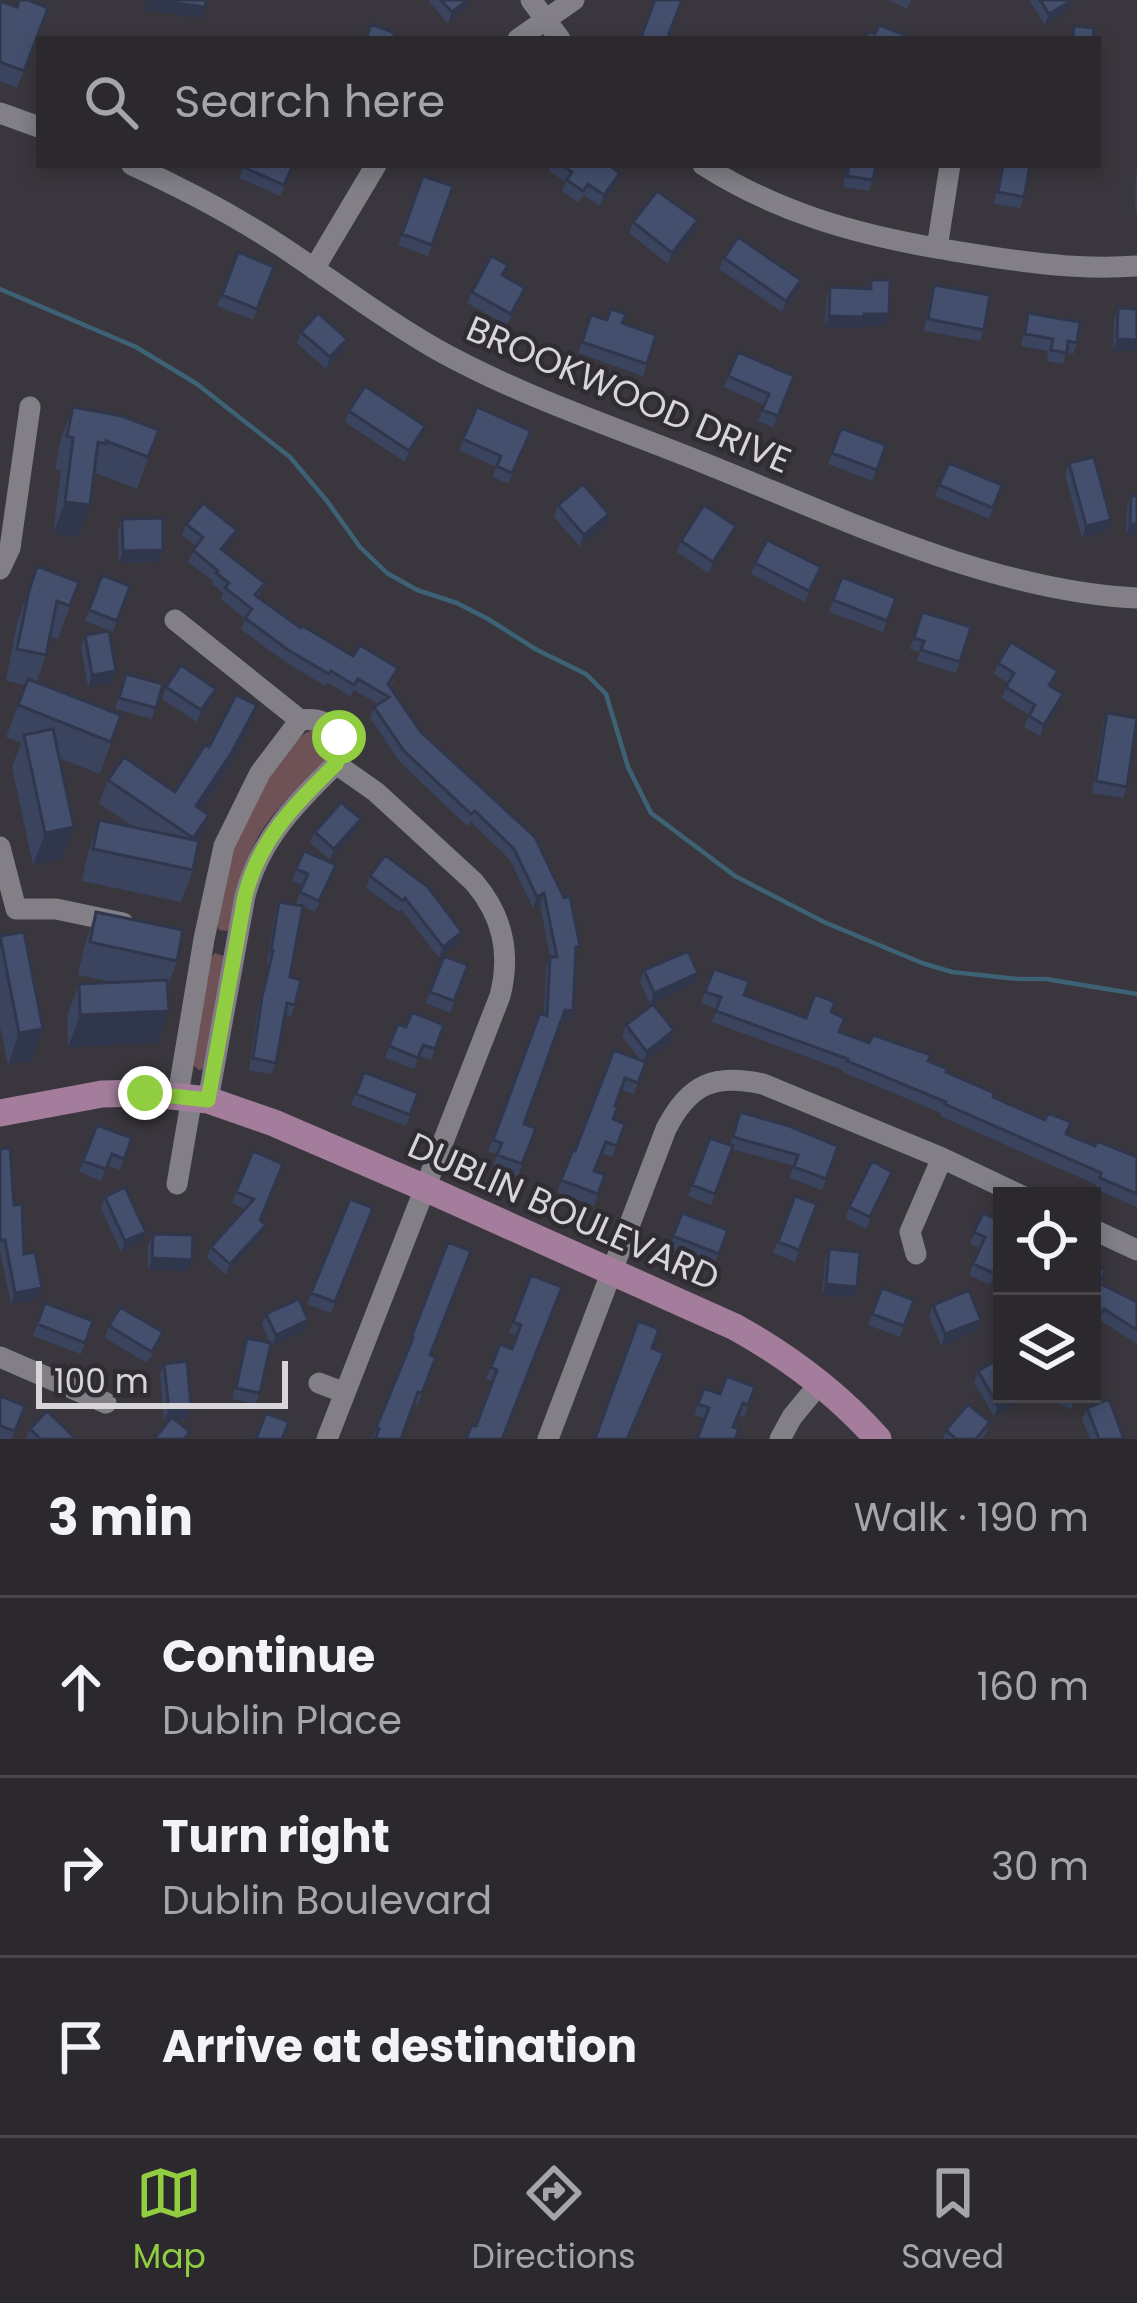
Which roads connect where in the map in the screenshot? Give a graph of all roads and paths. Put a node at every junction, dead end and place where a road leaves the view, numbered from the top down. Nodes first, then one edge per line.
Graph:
1 (531, 0) edge
2 (574, 0) edge
3 (545, 20) junction
4 (522, 36) edge
5 (558, 36) edge
6 (0, 113) edge
7 (36, 126) edge
8 (138, 168) edge
9 (374, 168) edge
10 (708, 168) edge
11 (950, 168) edge
12 (937, 248) junction
13 (1137, 266) edge
14 (314, 269) junction
15 (30, 407) dead end
16 (0, 569) edge
17 (1137, 598) edge
18 (175, 620) dead end
19 (300, 720) junction
20 (336, 764) junction
21 (0, 848) edge
22 (141, 926) edge
23 (193, 937) junction
24 (236, 945) junction
25 (193, 1097) junction
26 (0, 1114) edge
27 (942, 1158) junction
28 (177, 1184) dead end
29 (1003, 1187) edge
30 (425, 1188) junction
31 (1101, 1233) edge
32 (1137, 1250) edge
33 (916, 1254) dead end
34 (612, 1271) junction
35 (0, 1357) edge
36 (319, 1383) dead end
37 (820, 1383) junction
38 (345, 1393) junction
39 (106, 1403) dead end
40 (327, 1439) edge
41 (548, 1439) edge
42 (780, 1439) edge
43 (878, 1439) edge

1 - 3 street
2 - 3 street
3 - 4 street
3 - 5 street
6 - 7 street
8 - 14 street, BROOKWOOD DRIVE
9 - 14 street
10 - 12 street
11 - 12 street
12 - 13 street
14 - 17 street, BROOKWOOD DRIVE
15 - 16 street
18 - 19 street
19 - 20 street
19 - 23 street
20 - 24 street
20 - 30 street
21 - 22 street
23 - 24 street
23 - 25 street
24 - 25 street
25 - 26 main road, DUBLIN BOULEVARD
25 - 28 street
25 - 30 main road, DUBLIN BOULEVARD
27 - 29 street
27 - 33 street
27 - 34 street
30 - 34 main road, DUBLIN BOULEVARD
30 - 38 street
31 - 32 street
34 - 37 main road, DUBLIN BOULEVARD
34 - 41 street
35 - 39 street
36 - 38 street
37 - 42 street
37 - 43 main road, DUBLIN BOULEVARD
38 - 40 street

